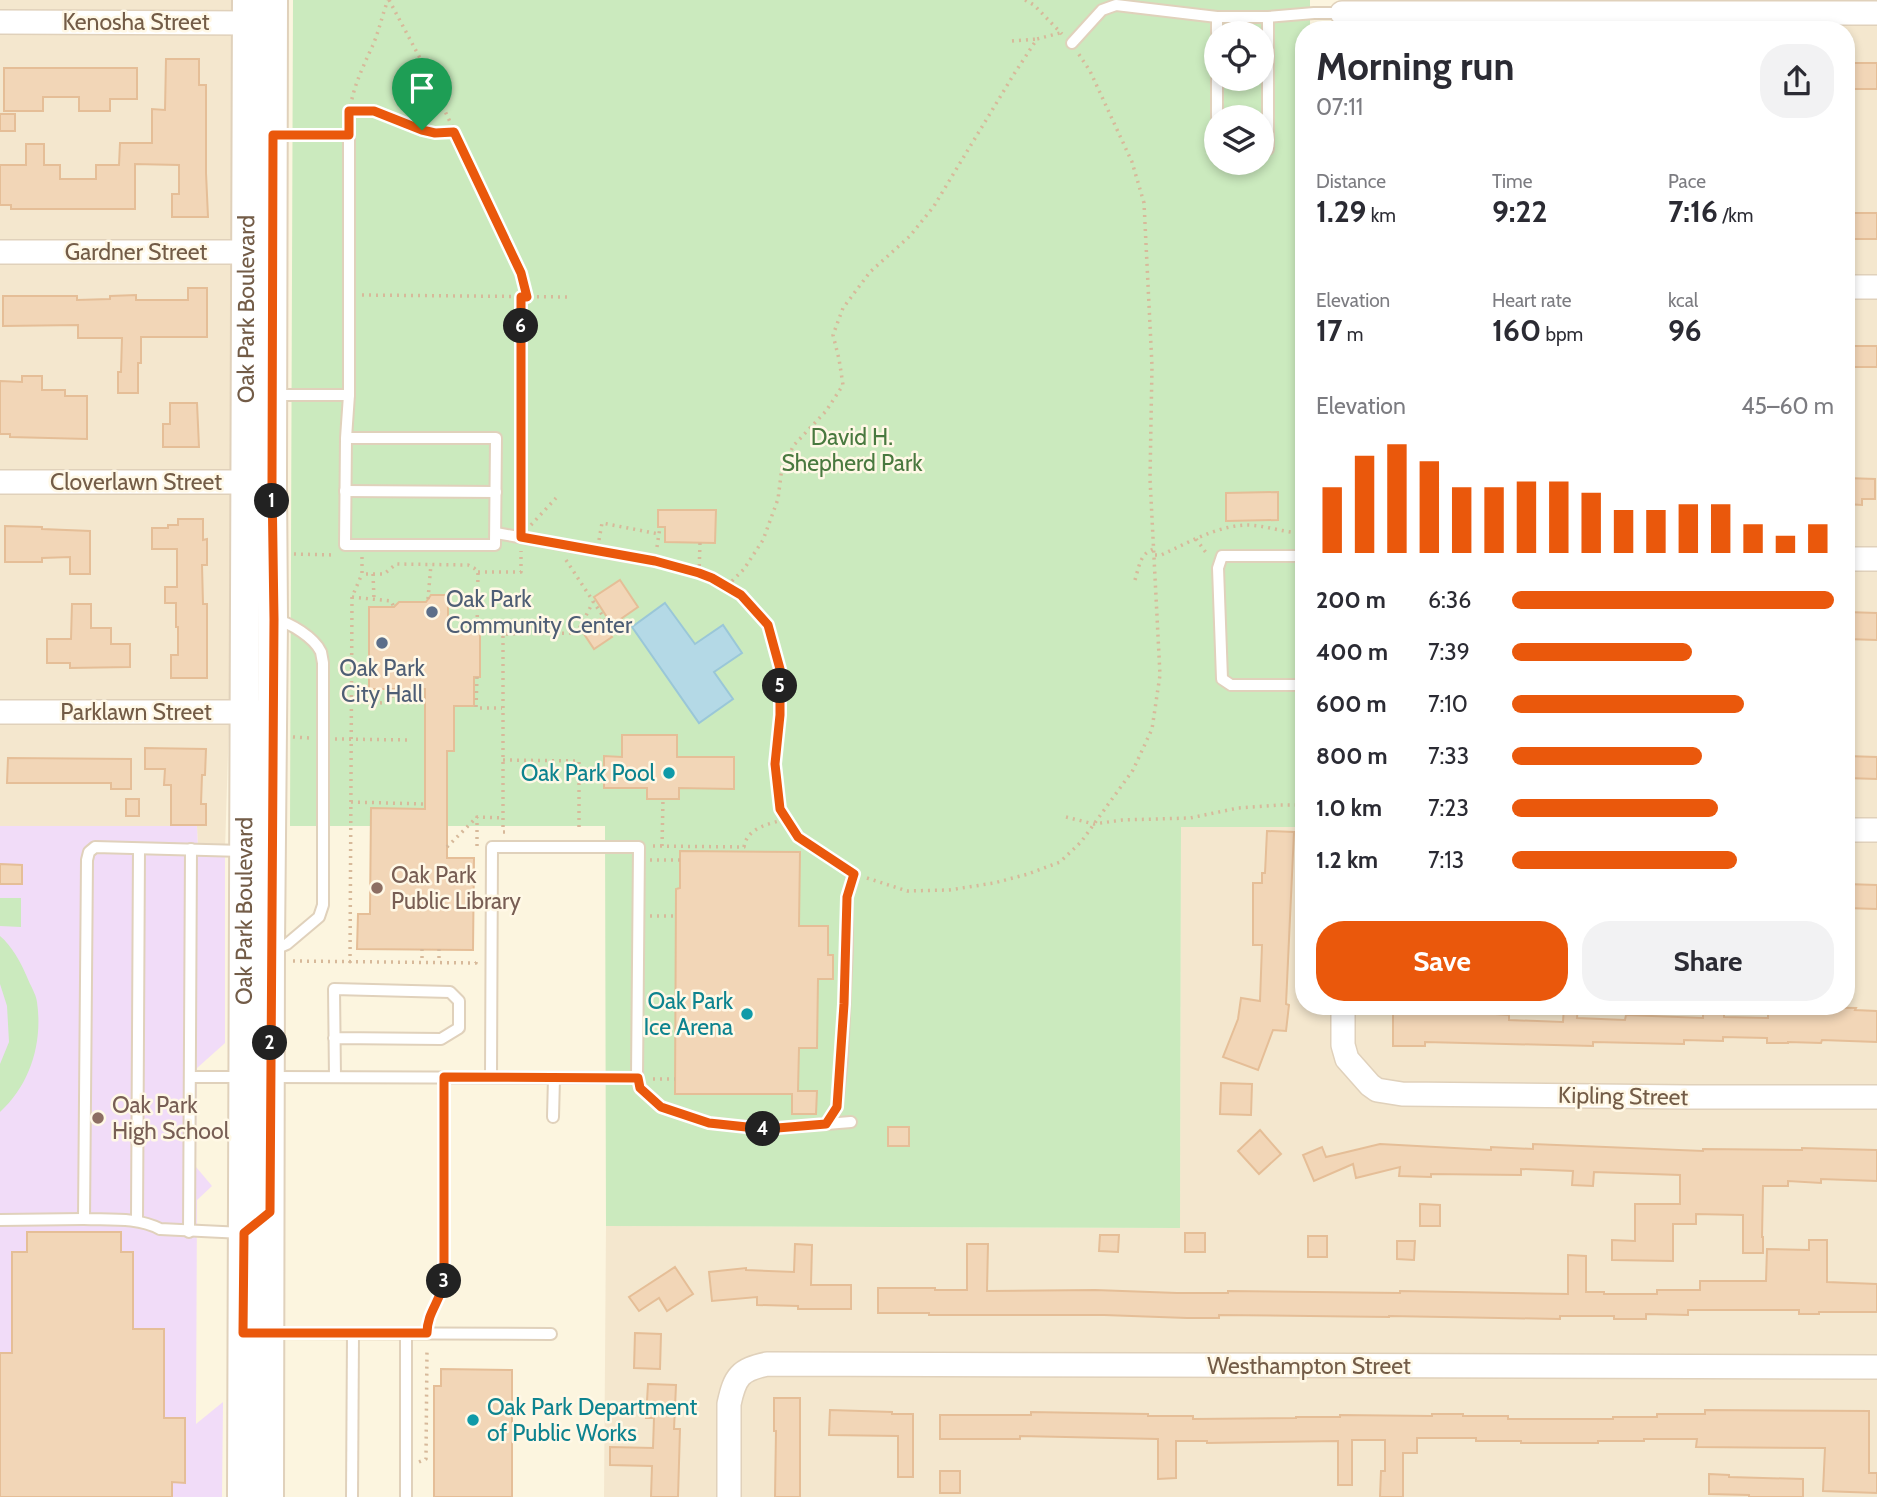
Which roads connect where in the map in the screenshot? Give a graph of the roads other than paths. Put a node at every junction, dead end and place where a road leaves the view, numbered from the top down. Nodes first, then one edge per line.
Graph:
1 (260, 11) edge
2 (1877, 13) edge
3 (1342, 14) edge
4 (1217, 17) junction
5 (1268, 17) junction
6 (1217, 21) edge
7 (0, 22) edge
8 (1072, 43) road end
9 (1268, 105) edge
10 (260, 135) junction
11 (0, 252) edge
12 (259, 252) junction
13 (1855, 287) edge
14 (1877, 288) edge
15 (259, 395) junction
16 (349, 395) junction
17 (346, 438) junction
18 (0, 482) edge
19 (259, 482) junction
20 (345, 491) junction
21 (496, 492) junction
22 (496, 533) junction
23 (1295, 556) edge
24 (1855, 559) edge
25 (1877, 559) edge
26 (655, 561) road end
27 (245, 619) junction
28 (274, 619) junction
29 (1295, 685) edge
30 (0, 712) edge
31 (259, 712) junction
32 (1855, 830) edge
33 (1877, 830) edge
34 (139, 849) junction
35 (191, 849) junction
36 (244, 851) junction
37 (854, 874) road end
38 (267, 950) junction
39 (1343, 1015) edge
40 (334, 1038) junction
41 (191, 1077) junction
42 (257, 1077) junction
43 (335, 1077) junction
44 (491, 1077) junction
45 (554, 1078) junction
46 (638, 1078) junction
47 (1877, 1097) edge
48 (553, 1117) dead end
49 (851, 1122) dead end
50 (826, 1124) junction
51 (84, 1219) junction
52 (0, 1220) edge
53 (137, 1220) junction
54 (257, 1222) junction
55 (189, 1232) junction
56 (256, 1333) junction
57 (353, 1333) junction
58 (406, 1333) junction
59 (551, 1334) dead end
60 (1877, 1367) edge
61 (242, 1497) edge
62 (269, 1497) edge
63 (352, 1497) edge
64 (406, 1497) edge
65 (729, 1497) edge

1 - 7 street, Kenosha Street
1 - 10 street, Oak Park Boulevard
2 - 3 street
3 - 5 lane
4 - 5 lane
4 - 6 lane
4 - 8 lane
5 - 9 lane
10 - 12 street, Oak Park Boulevard
10 - 16 lane
11 - 12 street, Gardner Street
12 - 15 street, Oak Park Boulevard
13 - 14 street
15 - 16 lane
15 - 19 street, Oak Park Boulevard
16 - 17 lane
17 - 20 lane
17 - 21 lane
18 - 19 street, Cloverlawn Street
19 - 27 street, Oak Park Boulevard
19 - 28 street, Oak Park Boulevard
20 - 21 lane
20 - 22 lane
21 - 22 lane
22 - 26 lane
23 - 29 lane
24 - 25 street
27 - 28 street
27 - 31 street, Oak Park Boulevard
28 - 31 street, Oak Park Boulevard
28 - 38 lane
30 - 31 street, Parklawn Street
31 - 36 street, Oak Park Boulevard
31 - 38 street, Oak Park Boulevard
32 - 33 street
34 - 35 lane
34 - 51 lane
34 - 53 lane
35 - 36 lane
35 - 41 lane
36 - 38 street, Oak Park Boulevard
37 - 50 lane
38 - 42 street, Oak Park Boulevard
39 - 47 street, Kipling Street
40 - 40 lane
40 - 43 lane
41 - 42 lane
41 - 55 lane
42 - 43 lane
42 - 54 street, Oak Park Boulevard
43 - 44 lane
44 - 45 lane
44 - 46 lane
45 - 46 lane
45 - 48 lane
46 - 50 lane
49 - 50 lane
51 - 52 lane
51 - 53 lane
53 - 55 lane
54 - 55 lane
54 - 56 street, Oak Park Boulevard
56 - 57 lane
56 - 61 street, Oak Park Boulevard
56 - 62 street, Oak Park Boulevard
57 - 58 lane
57 - 63 lane
58 - 59 lane
58 - 64 lane
60 - 65 street, Westhampton Street

